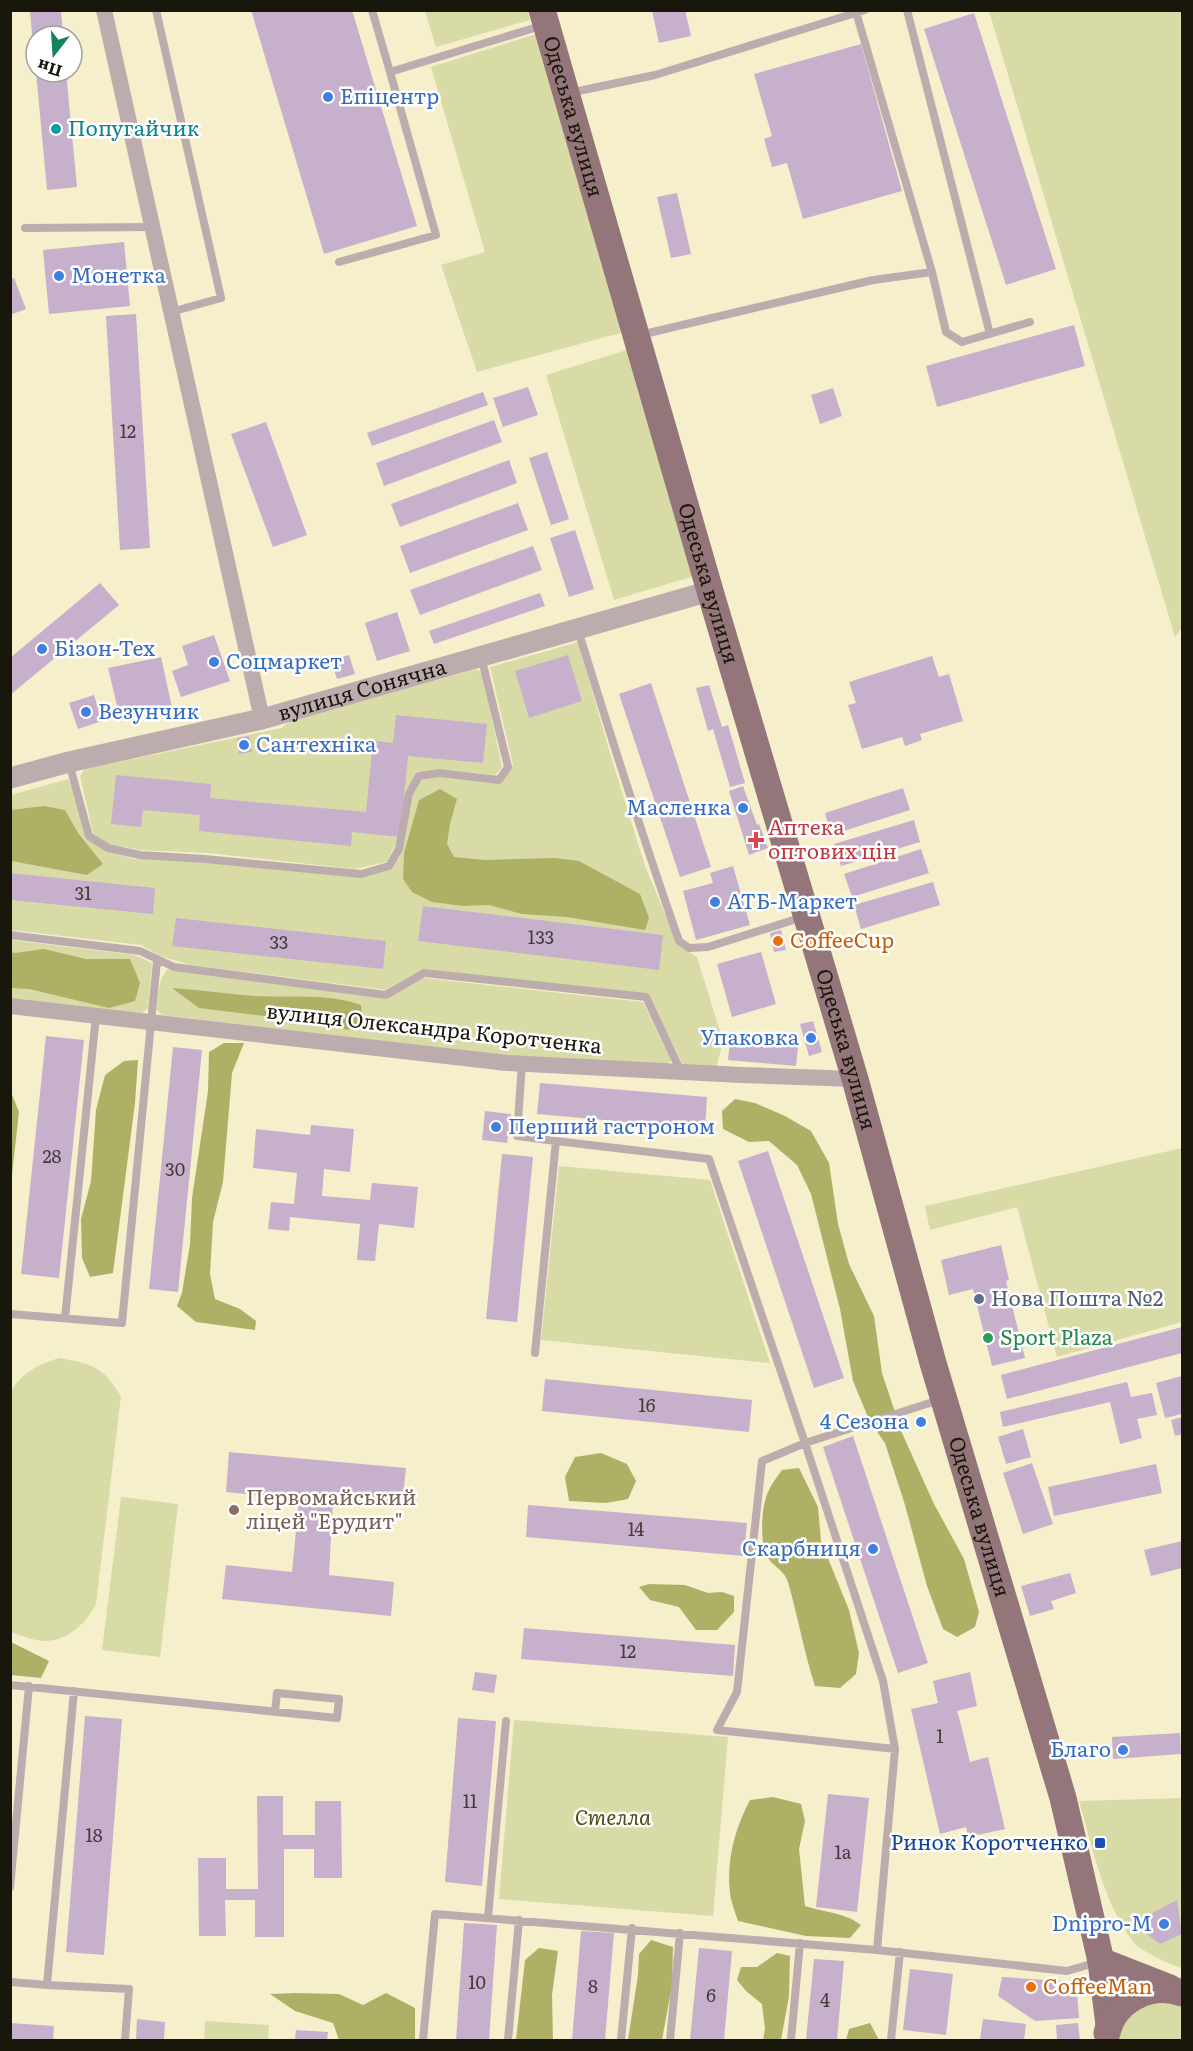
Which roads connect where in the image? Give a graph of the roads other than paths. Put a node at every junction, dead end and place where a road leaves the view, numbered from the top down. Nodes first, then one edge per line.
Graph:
1 (104, 10) edge
2 (156, 10) edge
3 (372, 10) edge
4 (907, 10) edge
5 (861, 11) edge
6 (544, 17) edge
7 (390, 72) junction
8 (566, 93) junction
9 (153, 227) junction
10 (25, 228) dead end
11 (339, 262) dead end
12 (932, 272) junction
13 (171, 312) junction
14 (1030, 322) dead end
15 (990, 334) junction
16 (635, 336) junction
17 (710, 591) junction
18 (578, 628) junction
19 (481, 655) junction
20 (262, 718) junction
21 (69, 762) junction
22 (10, 778) edge
23 (807, 916) junction
24 (10, 935) edge
25 (157, 961) junction
26 (10, 1006) edge
27 (96, 1016) junction
28 (152, 1022) junction
29 (522, 1063) junction
30 (681, 1072) junction
31 (855, 1079) junction
32 (556, 1141) junction
33 (10, 1314) edge
34 (65, 1318) junction
35 (535, 1353) dead end
36 (944, 1398) junction
37 (805, 1443) junction
38 (10, 1685) edge
39 (29, 1686) junction
40 (74, 1691) junction
41 (274, 1712) junction
42 (506, 1721) dead end
43 (895, 1749) junction
44 (10, 1887) edge
45 (488, 1917) junction
46 (519, 1920) junction
47 (632, 1928) junction
48 (680, 1932) junction
49 (800, 1943) junction
50 (877, 1950) junction
51 (900, 1952) junction
52 (1101, 1961) junction
53 (10, 1982) edge
54 (47, 1985) junction
55 (1180, 1992) edge
56 (1107, 2033) edge
57 (125, 2040) edge
58 (423, 2040) edge
59 (508, 2040) edge
60 (621, 2040) edge
61 (670, 2040) edge
62 (791, 2040) edge
63 (891, 2040) edge

1 - 9 street
2 - 13 lane
3 - 7 lane
4 - 15 lane
5 - 8 lane
5 - 12 lane
6 - 7 lane
6 - 8 main road, Одеська вулиця
7 - 11 lane
8 - 16 main road, Одеська вулиця
9 - 10 lane
9 - 13 street
12 - 15 lane
12 - 16 lane
13 - 20 street
14 - 15 lane
16 - 17 main road, Одеська вулиця
17 - 18 street, вулиця Сонячна
17 - 23 main road, Одеська вулиця
18 - 19 street, вулиця Сонячна
18 - 23 lane
19 - 20 street, вулиця Сонячна
19 - 21 lane
20 - 21 street, вулиця Сонячна
21 - 22 street, вулиця Сонячна
23 - 31 main road, Одеська вулиця
24 - 25 lane
25 - 28 lane
25 - 30 lane
26 - 27 street, вулиця Олександра Коротченка
27 - 28 street, вулиця Олександра Коротченка
27 - 34 lane
28 - 29 street, вулиця Олександра Коротченка
28 - 34 lane
29 - 30 street, вулиця Олександра Коротченка
29 - 32 lane
30 - 31 street, вулиця Олександра Коротченка
31 - 36 main road, Одеська вулиця
32 - 35 lane
32 - 37 lane
33 - 34 lane
36 - 37 lane
36 - 52 main road, Одеська вулиця
37 - 43 lane
37 - 43 lane
38 - 39 lane
39 - 40 lane
39 - 44 lane
40 - 41 lane
40 - 54 lane
41 - 41 lane
42 - 45 lane
43 - 50 lane
45 - 46 lane
45 - 58 lane
46 - 47 lane
46 - 59 lane
47 - 48 lane
47 - 60 lane
48 - 49 lane
48 - 61 lane
49 - 50 lane
49 - 62 lane
50 - 51 lane
51 - 52 lane
51 - 63 lane
52 - 55 main road
52 - 56 main road, Одеська вулиця
53 - 54 lane
54 - 57 lane
55 - 56 main road

